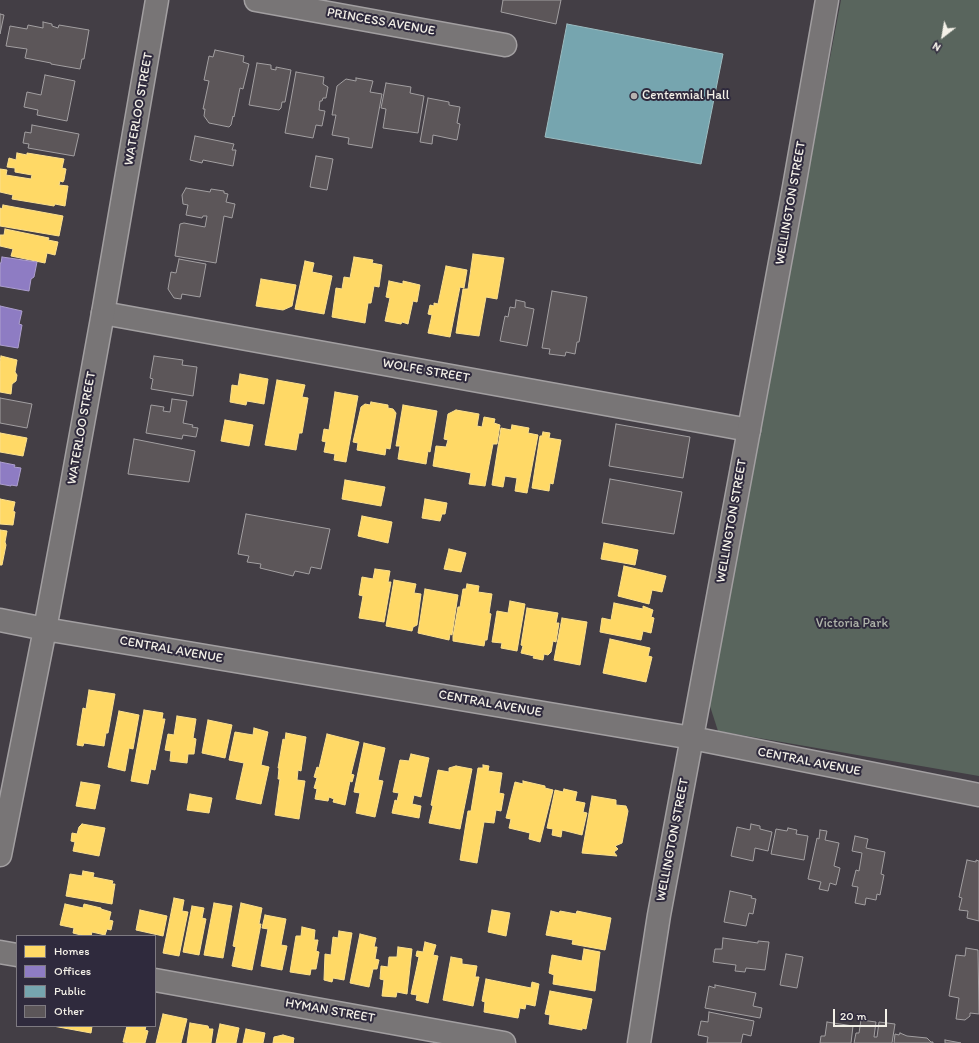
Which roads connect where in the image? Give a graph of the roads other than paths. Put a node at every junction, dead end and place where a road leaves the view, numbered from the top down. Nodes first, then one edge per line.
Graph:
1 (158, 0) edge
2 (256, 0) edge
3 (827, 0) edge
4 (505, 45) dead end
5 (103, 313) junction
6 (749, 430) junction
7 (0, 620) edge
8 (45, 629) junction
9 (692, 738) junction
10 (979, 795) edge
11 (0, 855) edge
12 (0, 952) edge
13 (16, 955) edge
14 (156, 980) edge
15 (504, 1043) edge
16 (639, 1043) edge

1 - 5 street, WATERLOO STREET
2 - 4 street, PRINCESS AVENUE
3 - 6 street, WELLINGTON STREET
5 - 6 street, WOLFE STREET
5 - 8 street, WATERLOO STREET
6 - 9 street, WELLINGTON STREET
7 - 8 street, CENTRAL AVENUE
8 - 9 street, CENTRAL AVENUE
8 - 11 street, WATERLOO STREET
9 - 10 street, CENTRAL AVENUE
9 - 16 street, WELLINGTON STREET
12 - 13 street
14 - 15 street, HYMAN STREET

